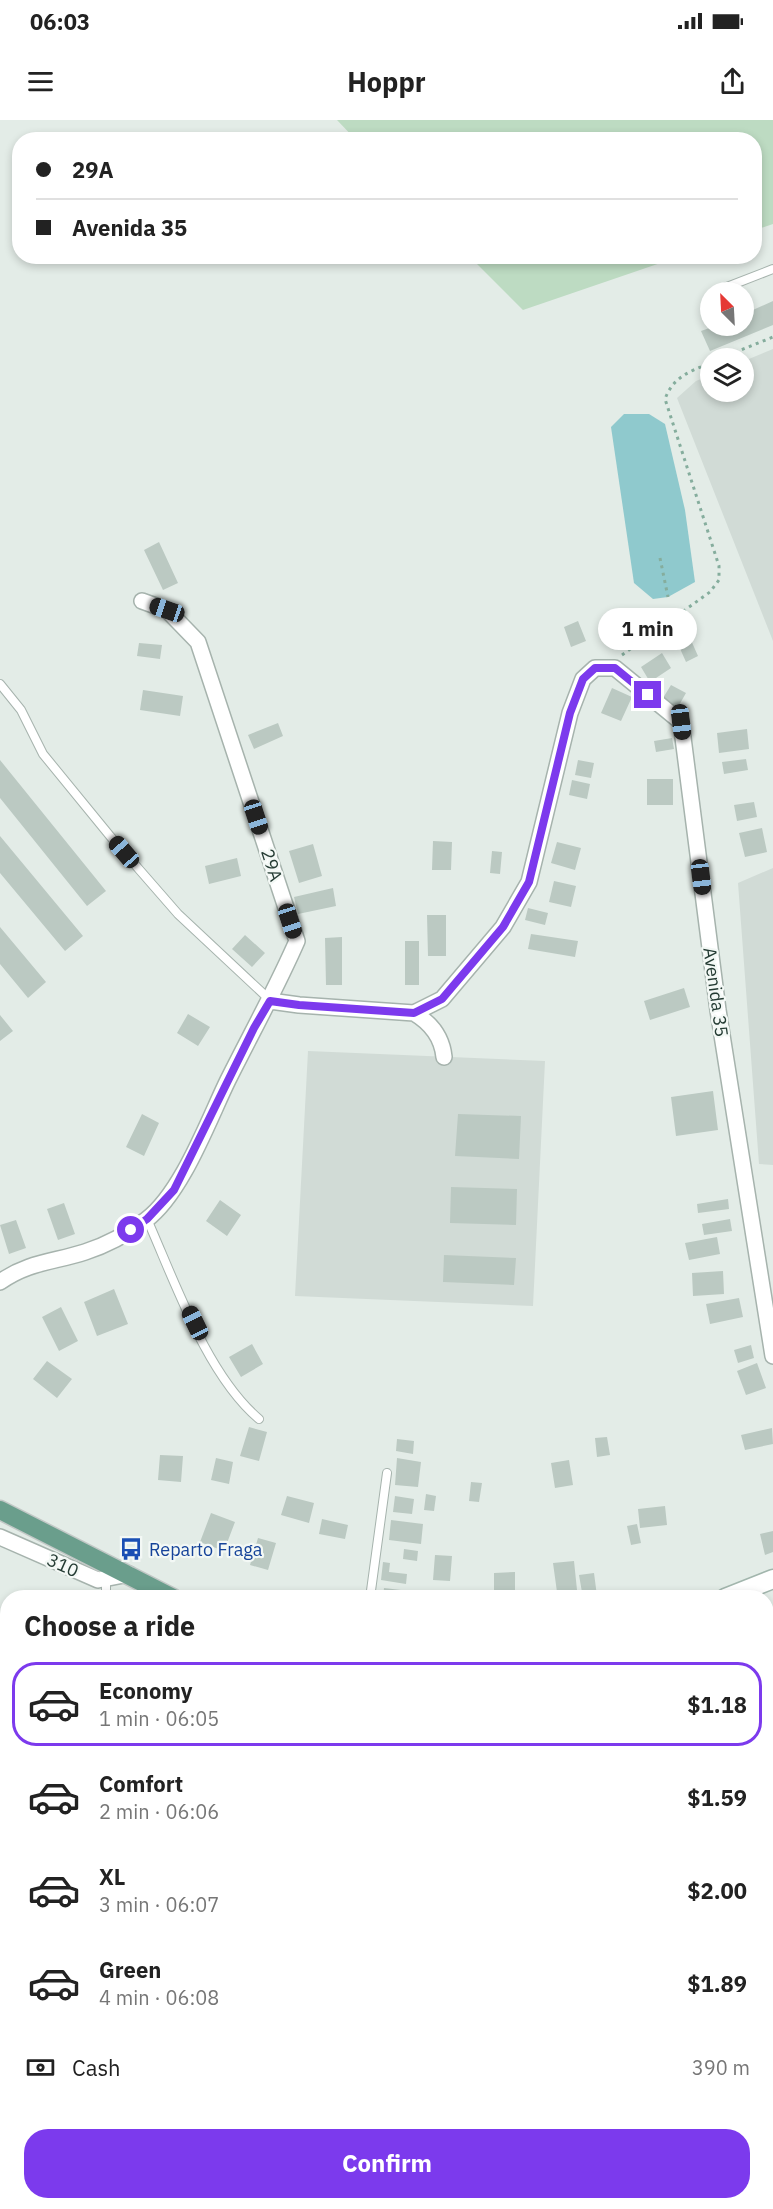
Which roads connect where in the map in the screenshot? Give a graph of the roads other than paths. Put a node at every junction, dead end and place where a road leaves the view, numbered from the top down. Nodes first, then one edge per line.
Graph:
1 (773, 269) edge
2 (740, 282) edge
3 (142, 601) dead end
4 (0, 684) edge
5 (270, 1001) junction
6 (414, 1013) junction
7 (444, 1057) dead end
8 (147, 1219) junction
9 (0, 1282) edge
10 (773, 1356) edge
11 (259, 1419) dead end
12 (387, 1473) dead end
13 (4, 1512) edge
14 (0, 1535) edge
15 (129, 1574) junction
16 (106, 1578) junction
17 (773, 1579) edge
18 (106, 1590) edge
19 (158, 1590) edge
20 (371, 1590) edge
21 (745, 1590) edge

1 - 2 lane
3 - 5 street, 29A
4 - 5 lane
5 - 6 street
5 - 8 street, 29A
6 - 7 street
6 - 10 street, Avenida 35
8 - 9 street, 29A
8 - 11 lane
12 - 20 lane
13 - 14 street
13 - 15 main road
14 - 16 street, 310
15 - 16 street, 310
15 - 19 main road
16 - 18 lane
17 - 21 street

